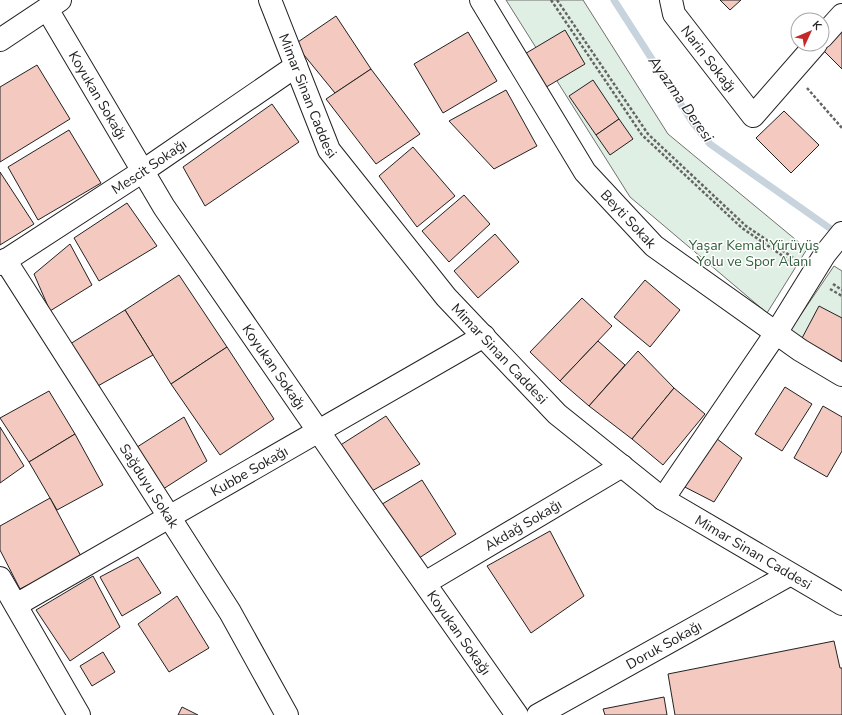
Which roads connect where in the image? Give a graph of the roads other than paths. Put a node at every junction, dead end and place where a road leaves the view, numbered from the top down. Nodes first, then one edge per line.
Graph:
1 (270, 0) edge
2 (481, 0) edge
3 (671, 0) edge
4 (53, 4) edge
5 (842, 15) edge
6 (830, 28) edge
7 (0, 40) edge
8 (809, 52) edge
9 (296, 66) junction
10 (143, 171) junction
11 (842, 233) edge
12 (3, 262) edge
13 (776, 333) junction
14 (484, 336) junction
15 (842, 375) edge
16 (318, 431) junction
17 (622, 466) junction
18 (663, 499) junction
19 (169, 516) junction
20 (789, 575) junction
21 (0, 578) edge
22 (425, 583) junction
23 (842, 604) edge
24 (16, 605) junction
25 (80, 715) edge
26 (286, 715) edge
27 (517, 715) edge
28 (538, 715) edge

1 - 9 street, Mimar Sinan Caddesi
2 - 13 street, Beyti Sokak
3 - 8 street, Narin Sokağı
4 - 7 street
4 - 10 street, Koyukan Sokağı
5 - 6 street
9 - 10 street, Mescit Sokağı
9 - 14 street, Mimar Sinan Caddesi
10 - 12 street, Mescit Sokağı
10 - 16 street, Koyukan Sokağı
11 - 13 street
12 - 19 street, Sağduyu Sokak
13 - 15 street, Beyti Sokak
13 - 18 street
14 - 16 street, Kubbe Sokağı
14 - 17 street, Mimar Sinan Caddesi
16 - 19 street, Kubbe Sokağı
16 - 22 street, Koyukan Sokağı
17 - 18 street, Mimar Sinan Caddesi
17 - 22 street, Akdağ Sokağı
18 - 20 street, Mimar Sinan Caddesi
19 - 24 street, Kubbe Sokağı
19 - 26 street, Sağduyu Sokak
20 - 23 street, Mimar Sinan Caddesi
20 - 28 street, Doruk Sokağı
21 - 24 street
22 - 27 street, Koyukan Sokağı
24 - 25 street

